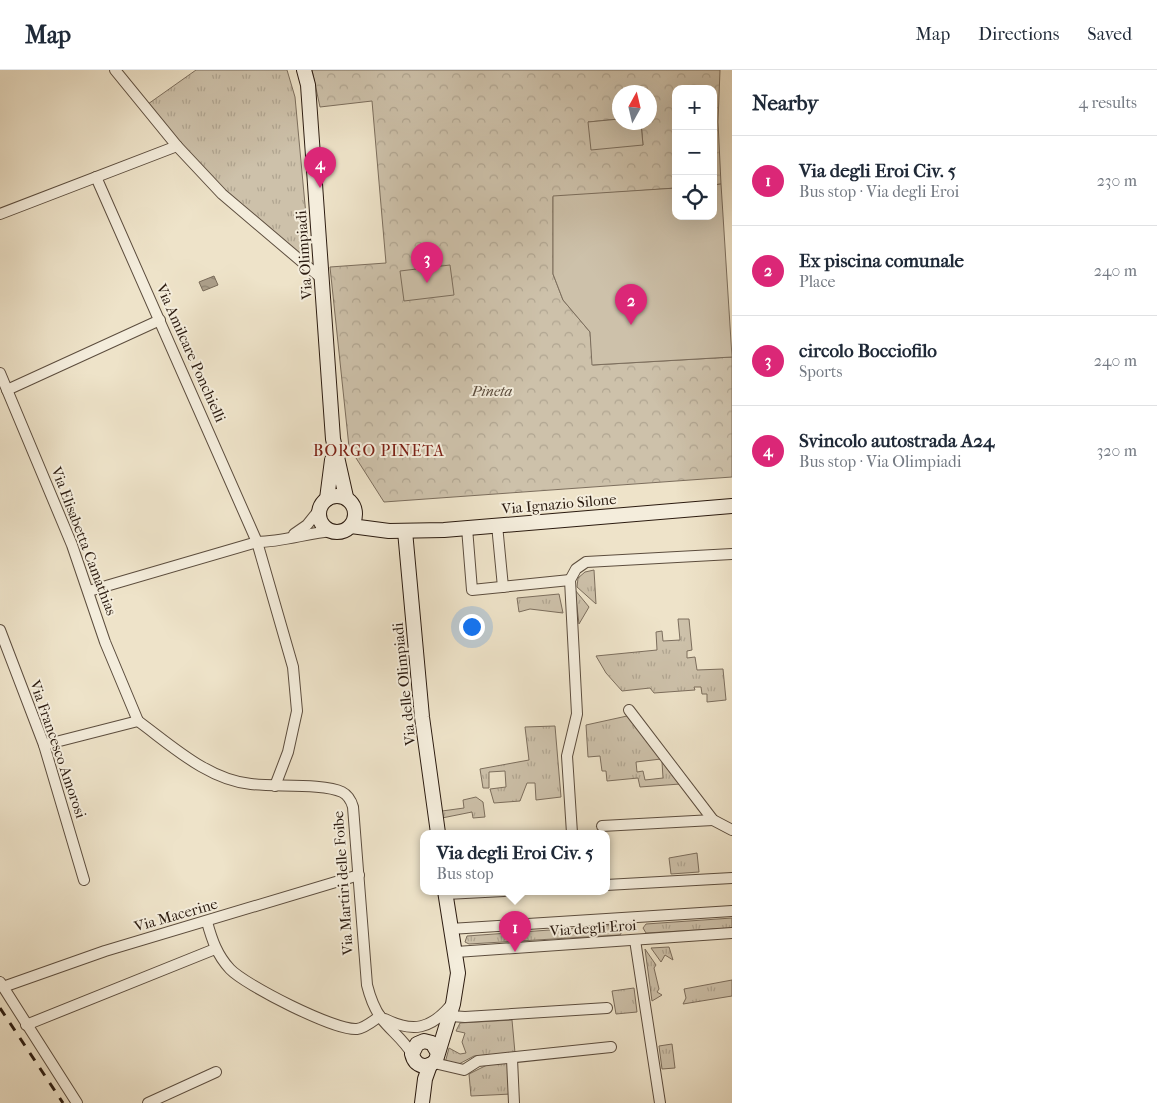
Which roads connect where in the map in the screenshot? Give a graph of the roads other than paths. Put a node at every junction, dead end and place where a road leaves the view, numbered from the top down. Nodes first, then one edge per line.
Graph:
1 (115, 70) edge
2 (304, 70) edge
3 (177, 146) junction
4 (96, 177) junction
5 (0, 214) edge
6 (322, 278) junction
7 (160, 320) junction
8 (0, 373) edge
9 (7, 390) junction
10 (333, 439) junction
11 (350, 502) junction
12 (323, 504) junction
13 (732, 506) edge
14 (497, 525) junction
15 (351, 526) junction
16 (467, 528) junction
17 (332, 531) junction
18 (389, 531) junction
19 (405, 531) junction
20 (289, 538) junction
21 (257, 542) junction
22 (732, 554) edge
23 (570, 580) junction
24 (503, 587) junction
25 (88, 591) junction
26 (0, 630) edge
27 (629, 710) dead end
28 (138, 721) junction
29 (44, 745) junction
30 (275, 786) junction
31 (713, 820) junction
32 (602, 826) dead end
33 (438, 830) edge
34 (572, 830) edge
35 (732, 830) edge
36 (359, 875) junction
37 (732, 878) edge
38 (84, 880) dead end
39 (610, 885) edge
40 (446, 895) edge
41 (732, 911) edge
42 (208, 922) junction
43 (450, 929) junction
44 (732, 933) edge
45 (635, 940) junction
46 (215, 949) junction
47 (456, 952) junction
48 (2, 984) edge
49 (607, 1008) dead end
50 (451, 1010) junction
51 (380, 1016) junction
52 (26, 1025) junction
53 (444, 1030) junction
54 (397, 1034) junction
55 (426, 1042) junction
56 (611, 1047) dead end
57 (414, 1058) junction
58 (512, 1059) junction
59 (434, 1060) junction
60 (216, 1072) dead end
61 (424, 1087) junction
62 (77, 1103) edge
63 (148, 1103) edge
64 (422, 1103) edge
65 (514, 1103) edge
66 (660, 1103) edge

1 - 3 street
2 - 6 street, Via Olimpiadi
3 - 4 street
3 - 6 street
4 - 5 street
4 - 7 street, Via Amilcare Ponchielli
6 - 10 street, Via Olimpiadi
7 - 9 street
7 - 21 street, Via Amilcare Ponchielli
8 - 9 street, Via Elisabetta Camathias
9 - 25 street, Via Elisabetta Camathias
10 - 11 street, Via Olimpiadi
10 - 12 street, Via Olimpiadi
11 - 12 street
11 - 15 street
11 - 18 street, Via Ignazio Silone
12 - 17 street
12 - 20 street
13 - 14 street, Via Ignazio Silone
14 - 16 street, Via Ignazio Silone
14 - 24 street
15 - 17 street
15 - 18 street, Via Ignazio Silone
16 - 19 street, Via Ignazio Silone
16 - 24 street
17 - 20 street
18 - 19 street, Via Ignazio Silone
19 - 33 street, Via delle Olimpiadi
20 - 21 street
21 - 25 street
21 - 30 street, Via Amilcare Ponchielli
22 - 23 street
23 - 24 street
23 - 34 street
25 - 28 street, Via Elisabetta Camathias
26 - 29 street, Via Francesco Amorosi
27 - 31 street
28 - 29 street
28 - 30 street, Via Martiri delle Foibe
29 - 38 street, Via Francesco Amorosi
30 - 36 street, Via Martiri delle Foibe
31 - 32 street
31 - 35 street
36 - 42 street, Via Macerine
36 - 51 street, Via Martiri delle Foibe
37 - 39 street
40 - 43 street
41 - 43 street
42 - 46 street
42 - 48 street, Via Macerine
43 - 47 street
44 - 45 street, Via degli Eroi
45 - 47 street, Via degli Eroi
45 - 66 street
46 - 51 street
46 - 52 street
47 - 50 street
48 - 52 street
49 - 50 street
50 - 51 street
50 - 53 street
51 - 54 street, Via Martiri delle Foibe
52 - 62 street
53 - 55 street
53 - 59 street
54 - 55 street
54 - 57 street, Via Martiri delle Foibe
55 - 57 street
55 - 59 street
56 - 58 street
57 - 59 street
57 - 61 street
58 - 59 street
58 - 65 street
59 - 61 street
60 - 63 street
61 - 64 street

